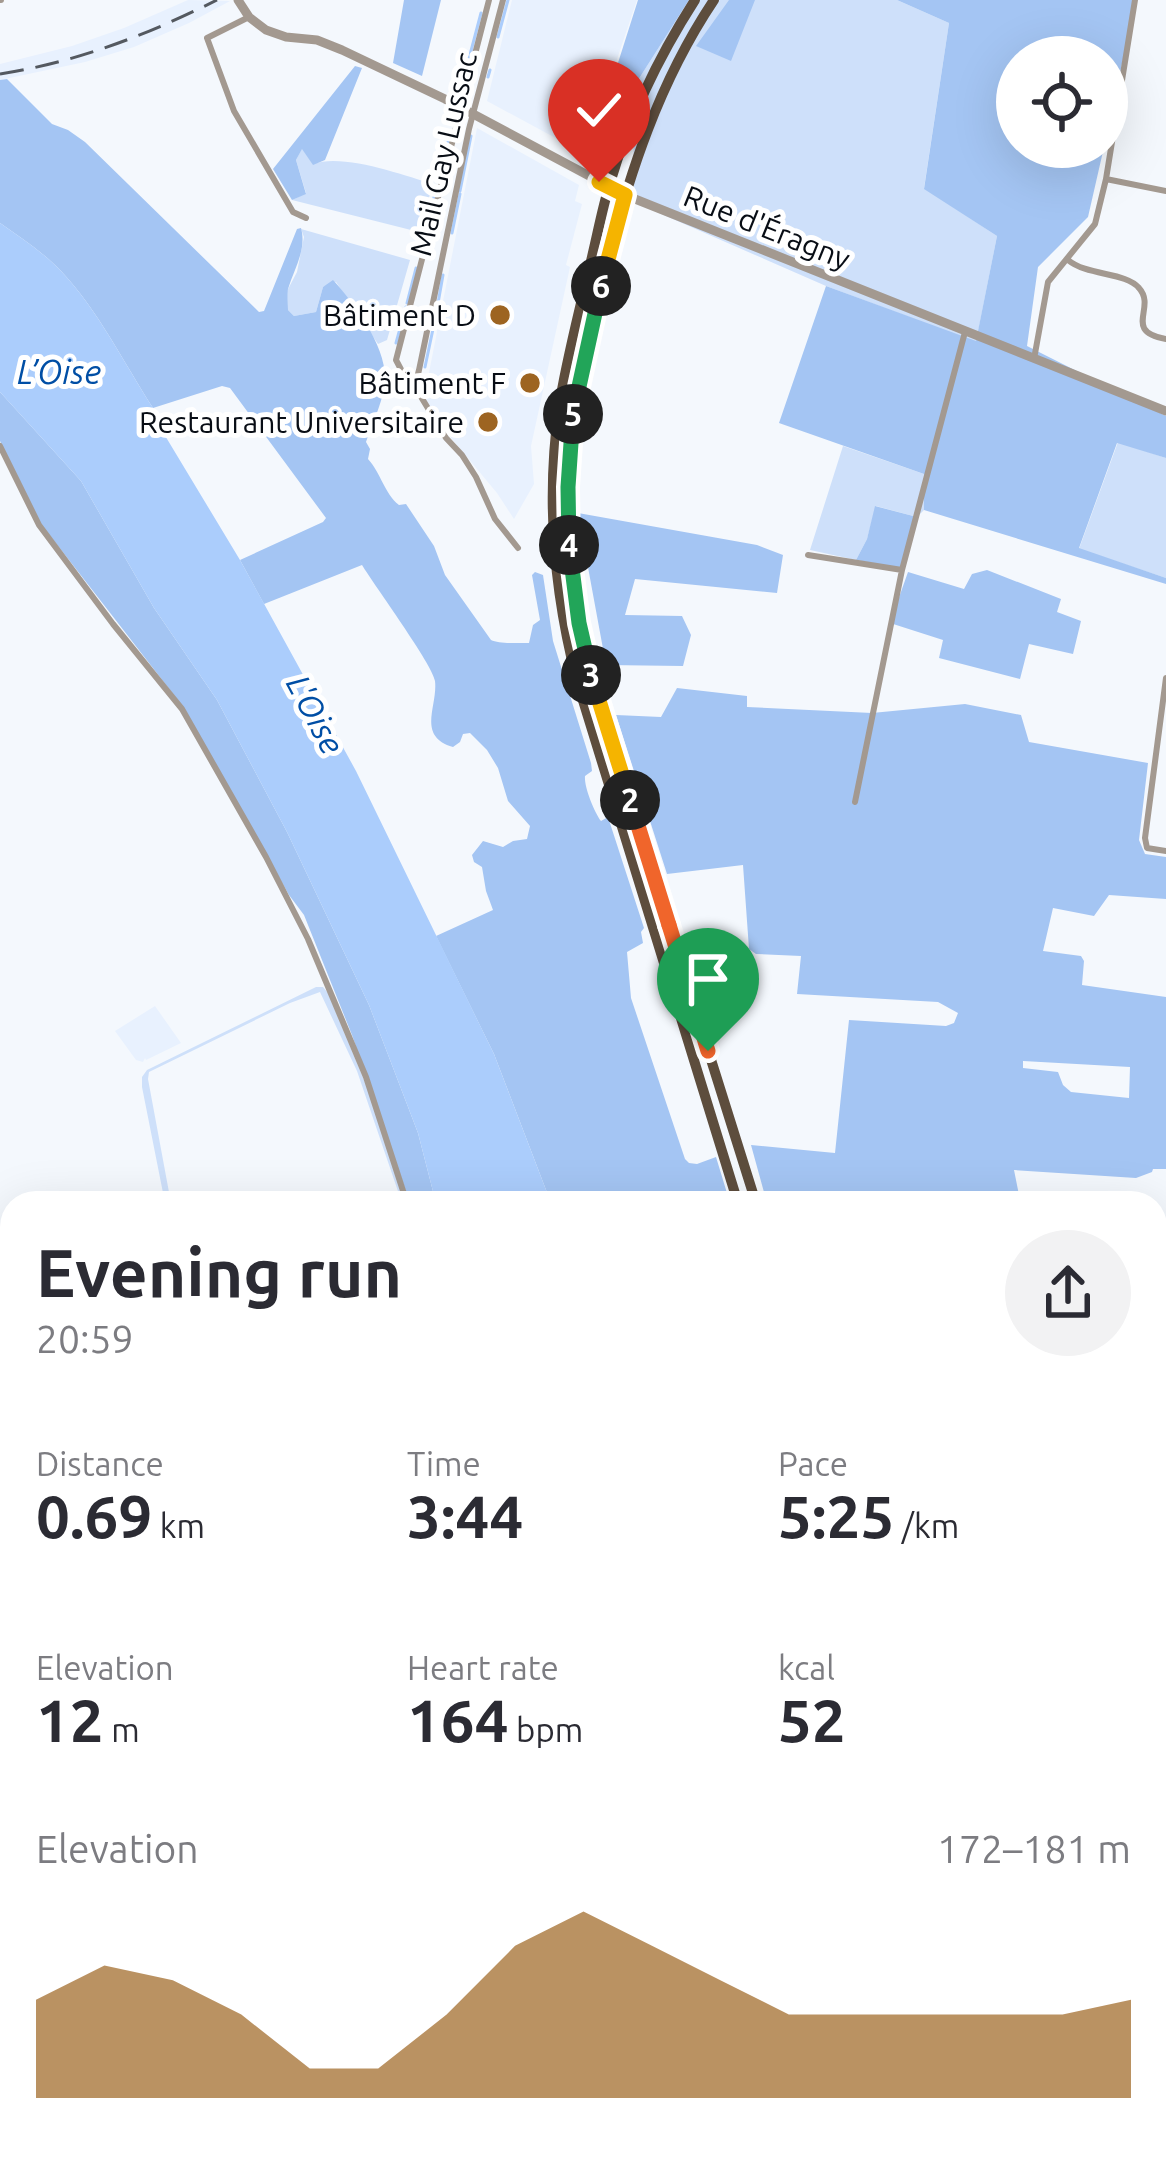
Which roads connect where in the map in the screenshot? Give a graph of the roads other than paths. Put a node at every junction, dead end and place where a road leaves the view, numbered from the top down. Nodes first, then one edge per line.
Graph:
1 (489, 0) edge
2 (503, 0) edge
3 (695, 0) edge
4 (714, 0) edge
5 (1135, 0) edge
6 (240, 3) edge
7 (249, 17) junction
8 (461, 108) junction
9 (474, 114) junction
10 (1106, 179) junction
11 (609, 187) junction
12 (1166, 191) edge
13 (625, 195) junction
14 (306, 218) dead end
15 (1067, 259) junction
16 (408, 314) junction
17 (431, 319) junction
18 (964, 332) junction
19 (1166, 339) edge
20 (1034, 358) junction
21 (412, 382) junction
22 (1166, 412) edge
23 (0, 446) edge
24 (518, 548) dead end
25 (808, 555) dead end
26 (902, 569) junction
27 (1166, 678) edge
28 (855, 802) dead end
29 (1166, 851) edge
30 (403, 1191) edge
31 (734, 1191) edge
32 (752, 1191) edge

1 - 8 street, Mail Gay Lussac
2 - 9 street, Mail Gay Lussac
3 - 11 main road
4 - 13 main road
5 - 10 street
6 - 7 street
7 - 8 street, Rue d'Éragny
7 - 14 street
8 - 9 street, Rue d'Éragny
8 - 16 street, Mail Gay Lussac
9 - 11 street, Rue d'Éragny
9 - 17 street, Mail Gay Lussac
10 - 12 street
10 - 15 street
11 - 13 street, Rue d'Éragny
11 - 31 main road
13 - 18 street, Rue d'Éragny
13 - 32 main road
15 - 19 street
15 - 20 street
16 - 17 street
16 - 21 street, Mail Gay Lussac
17 - 21 street, Mail Gay Lussac
18 - 20 street, Rue d'Éragny
18 - 26 street
20 - 22 street, Rue d'Éragny
21 - 24 street
23 - 30 street
25 - 26 street
26 - 28 street
27 - 29 street

